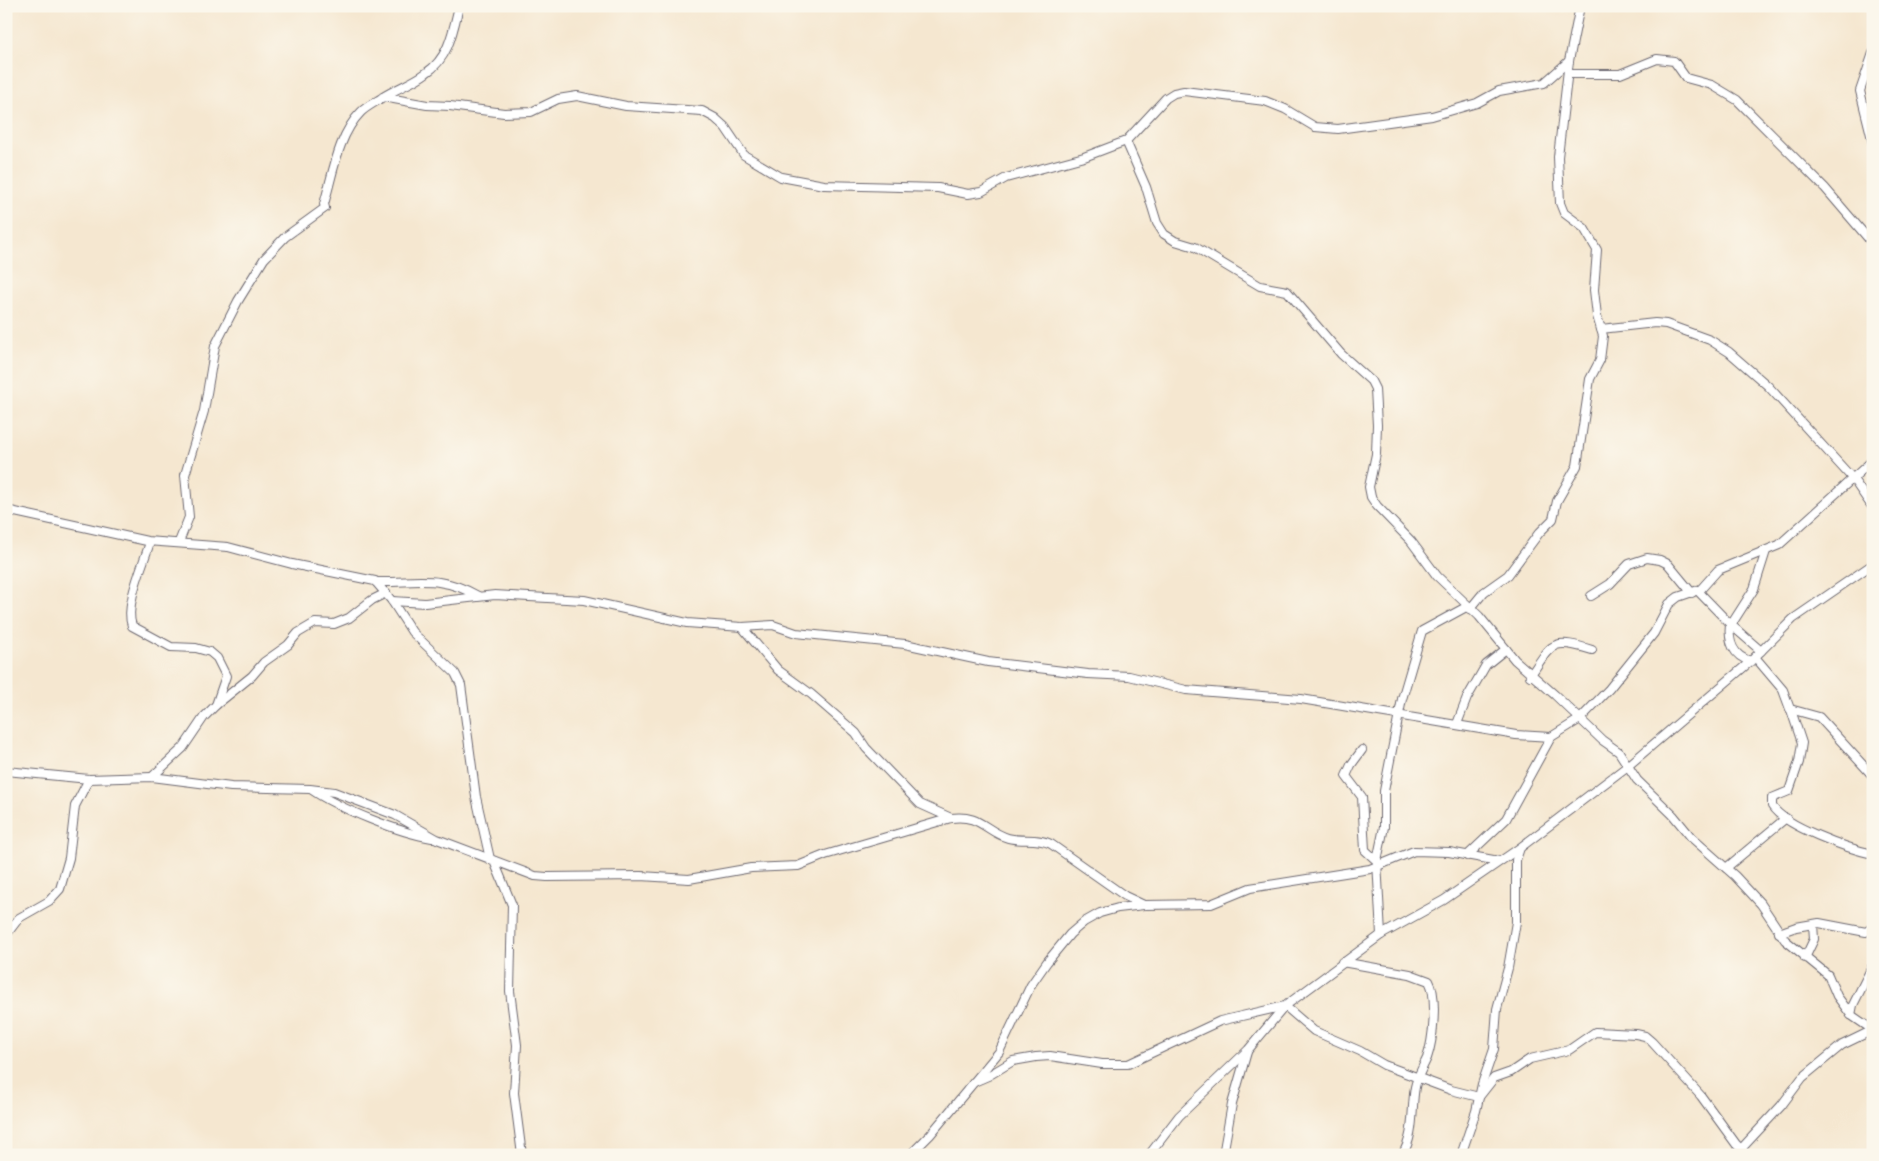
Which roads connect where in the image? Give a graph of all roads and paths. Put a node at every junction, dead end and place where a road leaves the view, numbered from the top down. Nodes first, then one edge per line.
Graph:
1 (459, 6) edge
2 (1580, 6) edge
3 (1873, 53) edge
4 (1569, 61) junction
5 (1568, 74) junction
6 (383, 97) junction
7 (1126, 141) junction
8 (1873, 143) edge
9 (1873, 244) edge
10 (1601, 328) junction
11 (1873, 460) edge
12 (1853, 479) junction
13 (1873, 508) edge
14 (6, 510) edge
15 (150, 542) junction
16 (179, 542) junction
17 (1766, 551) junction
18 (1873, 564) edge
19 (376, 582) junction
20 (1695, 592) junction
21 (386, 593) junction
22 (478, 596) junction
23 (1591, 596) dead end
24 (392, 601) junction
25 (1469, 608) junction
26 (1730, 624) junction
27 (742, 627) junction
28 (1506, 649) junction
29 (1592, 650) dead end
30 (1761, 651) junction
31 (1753, 659) junction
32 (1530, 676) junction
33 (216, 705) junction
34 (1791, 710) junction
35 (1399, 714) junction
36 (1580, 719) junction
37 (1457, 724) junction
38 (1551, 737) junction
39 (1362, 750) dead end
40 (1629, 765) junction
41 (6, 771) edge
42 (1873, 776) edge
43 (152, 777) junction
44 (89, 779) junction
45 (310, 789) junction
46 (951, 818) junction
47 (1786, 818) junction
48 (437, 839) junction
49 (1521, 847) junction
50 (1873, 854) edge
51 (1467, 856) junction
52 (492, 860) junction
53 (1499, 861) junction
54 (1377, 863) junction
55 (1726, 868) junction
56 (1144, 905) junction
57 (1813, 924) junction
58 (1873, 927) edge
59 (1779, 933) junction
60 (6, 935) edge
61 (1381, 935) junction
62 (1805, 958) junction
63 (1342, 962) junction
64 (1873, 965) edge
65 (1285, 1006) junction
66 (1851, 1015) junction
67 (1248, 1050) junction
68 (1418, 1079) junction
69 (974, 1082) junction
70 (1479, 1098) junction
71 (1744, 1152) edge
72 (522, 1155) edge
73 (910, 1155) edge
74 (1149, 1155) edge
75 (1223, 1155) edge
76 (1402, 1155) edge
77 (1461, 1155) edge

1 - 6 street
2 - 4 street
3 - 8 street
4 - 5 street
4 - 7 street
5 - 9 street
5 - 10 street
6 - 7 street
6 - 16 street
7 - 25 street
10 - 12 street
10 - 25 street
11 - 12 street
12 - 13 street
12 - 17 street
14 - 15 street
15 - 16 street
15 - 33 street
16 - 19 street
17 - 20 street
17 - 26 street
18 - 30 street
19 - 21 street
19 - 22 street
20 - 23 street
20 - 26 street
20 - 36 street
21 - 24 street
21 - 33 street
22 - 24 street
22 - 27 street
24 - 52 street
25 - 28 street
25 - 35 street
26 - 30 street
26 - 31 street
27 - 35 street
27 - 46 street
28 - 32 street
28 - 37 street
29 - 32 street
30 - 31 street
31 - 34 street
31 - 40 street
32 - 36 street
33 - 43 street
34 - 42 street
34 - 47 street
35 - 37 street
35 - 54 street
36 - 38 street
36 - 40 street
37 - 38 street
38 - 51 street
39 - 54 street
40 - 49 street
40 - 55 street
41 - 44 street
43 - 44 street
43 - 45 street
44 - 60 street
45 - 48 street
45 - 48 street
46 - 52 street
46 - 56 street
47 - 50 street
47 - 55 street
48 - 52 street
49 - 53 street
49 - 70 street
51 - 53 street
51 - 54 street
52 - 72 street
53 - 61 street
54 - 56 street
54 - 61 street
55 - 59 street
56 - 69 street
57 - 58 street
57 - 59 street
57 - 62 street
59 - 62 street
61 - 63 street
62 - 66 street
63 - 65 street
63 - 68 street
64 - 66 street
65 - 67 street
65 - 68 street
65 - 69 street
66 - 71 street
67 - 74 street
67 - 75 street
68 - 70 street
68 - 76 street
69 - 73 street
70 - 71 street
70 - 77 street

